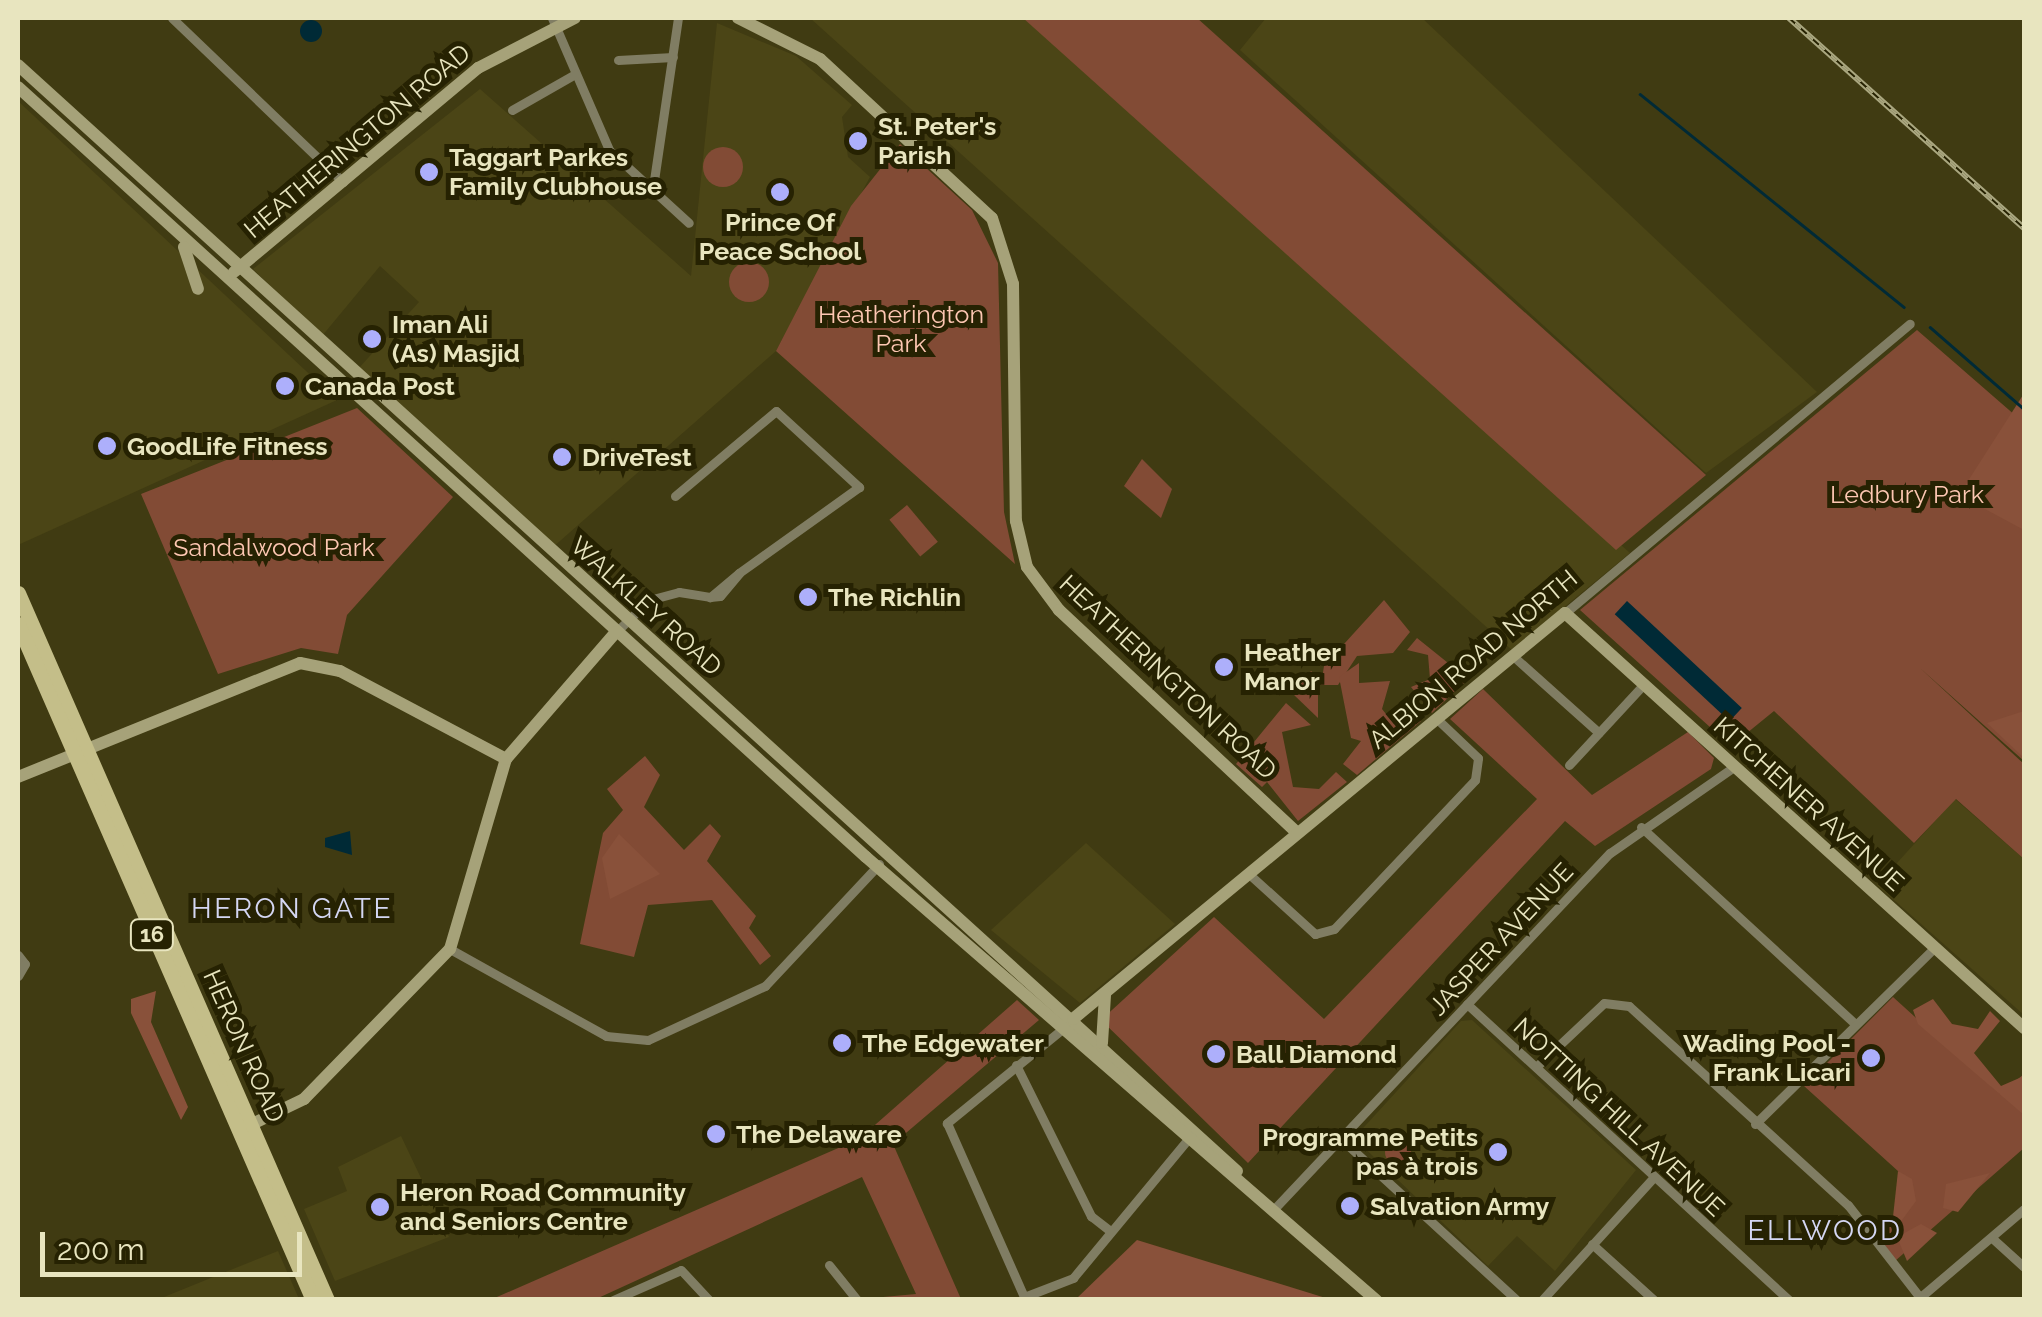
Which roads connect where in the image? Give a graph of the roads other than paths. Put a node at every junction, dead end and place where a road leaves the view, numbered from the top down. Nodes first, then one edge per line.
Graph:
1 (172, 18) edge
2 (575, 18) edge
3 (678, 18) edge
4 (738, 18) edge
5 (553, 21) edge
6 (759, 21) edge
7 (673, 57) junction
8 (618, 60) dead end
9 (18, 65) edge
10 (574, 74) junction
11 (18, 87) edge
12 (512, 110) dead end
13 (343, 182) junction
14 (653, 187) junction
15 (689, 223) dead end
16 (171, 229) junction
17 (238, 269) junction
18 (226, 279) junction
19 (198, 289) dead end
20 (1910, 324) dead end
21 (675, 496) dead end
22 (18, 593) edge
23 (1565, 613) junction
24 (627, 620) junction
25 (18, 624) edge
26 (616, 632) junction
27 (1513, 656) junction
28 (1643, 685) junction
29 (1437, 720) junction
30 (1599, 733) junction
31 (82, 753) junction
32 (506, 759) junction
33 (1569, 765) dead end
34 (1736, 766) junction
35 (18, 776) edge
36 (1641, 827) junction
37 (1297, 833) junction
38 (881, 860) junction
39 (1250, 875) junction
40 (1935, 947) junction
41 (450, 949) junction
42 (18, 954) edge
43 (18, 976) edge
44 (1106, 993) junction
45 (1467, 1004) junction
46 (1068, 1024) junction
47 (1855, 1024) junction
48 (2024, 1028) edge
49 (1102, 1044) junction
50 (1016, 1066) junction
51 (1536, 1067) junction
52 (1755, 1124) junction
53 (245, 1127) junction
54 (1188, 1139) junction
55 (1341, 1139) junction
56 (1654, 1177) junction
57 (1244, 1180) junction
58 (1275, 1208) junction
59 (2024, 1210) edge
60 (1109, 1230) junction
61 (1992, 1238) junction
62 (1592, 1244) junction
63 (829, 1265) dead end
64 (2024, 1268) edge
65 (1919, 1299) edge
66 (313, 1300) edge
67 (327, 1300) edge
68 (613, 1300) edge
69 (709, 1300) edge
70 (857, 1300) edge
71 (1376, 1300) edge
72 (1516, 1300) edge
73 (1542, 1300) edge
74 (1654, 1300) edge
75 (1788, 1300) edge

1 - 13 street
2 - 5 street, HEATHERINGTON ROAD
3 - 7 street
4 - 6 street, HEATHERINGTON ROAD
5 - 10 street
5 - 13 street, HEATHERINGTON ROAD
6 - 37 street, HEATHERINGTON ROAD
7 - 8 street
7 - 14 street
9 - 17 street, WALKLEY ROAD
10 - 12 street
10 - 14 street
11 - 16 street, WALKLEY ROAD
13 - 17 street, HEATHERINGTON ROAD
14 - 15 street
16 - 18 street, WALKLEY ROAD
16 - 19 street
17 - 18 street, HEATHERINGTON ROAD
17 - 24 street, WALKLEY ROAD
18 - 26 street, WALKLEY ROAD
20 - 23 street, ALBION ROAD NORTH
21 - 24 street
22 - 31 main road, HERON ROAD / 16
23 - 27 street, ALBION ROAD NORTH
23 - 28 street, KITCHENER AVENUE
24 - 26 street
24 - 38 street, WALKLEY ROAD
25 - 31 main road, HERON ROAD / 16
26 - 32 street
26 - 38 street, WALKLEY ROAD
27 - 29 street, ALBION ROAD NORTH
27 - 30 street
28 - 30 street
28 - 34 street, KITCHENER AVENUE
29 - 37 street, ALBION ROAD NORTH
29 - 39 street
30 - 33 street
31 - 32 street
31 - 35 street
31 - 53 main road, HERON ROAD / 16
32 - 41 street
34 - 36 street, JASPER AVENUE
34 - 40 street, KITCHENER AVENUE
36 - 45 street, JASPER AVENUE
36 - 47 street
37 - 39 street, ALBION ROAD NORTH
38 - 41 street
38 - 46 street, WALKLEY ROAD
39 - 44 street, ALBION ROAD NORTH
40 - 47 street
40 - 48 street, KITCHENER AVENUE
41 - 53 street
42 - 43 street
44 - 46 street, ALBION ROAD NORTH
44 - 49 street
45 - 51 street, NOTTING HILL AVENUE
45 - 55 street, JASPER AVENUE
46 - 49 street, WALKLEY ROAD
46 - 50 street
46 - 54 street, WALKLEY ROAD
47 - 52 street
49 - 57 street, WALKLEY ROAD
50 - 60 street
50 - 60 street
51 - 52 street
51 - 56 street, NOTTING HILL AVENUE
52 - 65 street
53 - 66 main road, HERON ROAD / 16
53 - 67 main road, HERON ROAD / 16
54 - 57 street, WALKLEY ROAD
54 - 60 street
55 - 58 street, JASPER AVENUE
55 - 72 street
56 - 62 street
56 - 75 street, NOTTING HILL AVENUE
57 - 58 street, WALKLEY ROAD
58 - 71 street, WALKLEY ROAD
59 - 61 street
61 - 64 street
61 - 65 street
62 - 73 street
62 - 74 street
63 - 70 street
68 - 69 street

